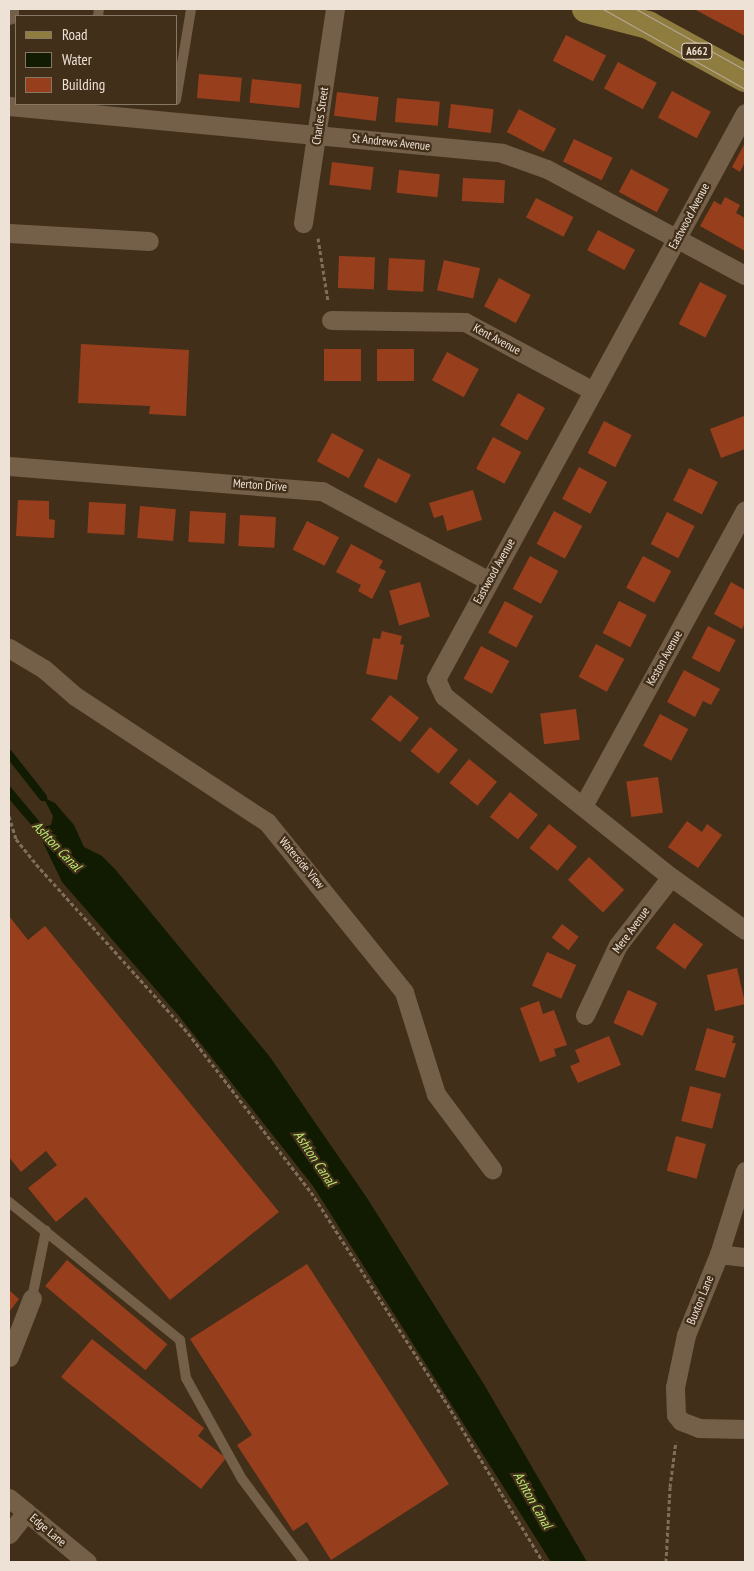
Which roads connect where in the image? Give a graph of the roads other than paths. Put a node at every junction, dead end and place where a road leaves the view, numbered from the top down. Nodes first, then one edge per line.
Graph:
1 (9, 9) edge
2 (191, 9) edge
3 (335, 9) edge
4 (586, 9) edge
5 (9, 15) edge
6 (640, 17) edge
7 (745, 78) edge
8 (178, 88) edge
9 (9, 106) edge
10 (88, 108) edge
11 (175, 112) edge
12 (745, 112) edge
13 (318, 135) junction
14 (303, 223) road end
15 (9, 233) edge
16 (678, 238) junction
17 (149, 241) dead end
18 (745, 275) edge
19 (332, 320) road end
20 (593, 391) junction
21 (9, 466) edge
22 (745, 510) edge
23 (489, 581) junction
24 (9, 648) edge
25 (583, 806) junction
26 (671, 877) junction
27 (745, 930) edge
28 (586, 1015) dead end
29 (492, 1169) dead end
30 (745, 1171) edge
31 (9, 1202) edge
32 (46, 1230) junction
33 (719, 1254) junction
34 (745, 1256) edge
35 (32, 1298) joint
36 (9, 1357) edge
37 (745, 1429) edge
38 (9, 1498) edge
39 (26, 1512) junction
40 (9, 1534) edge
41 (87, 1562) edge
42 (304, 1562) edge

1 - 5 street
2 - 8 lane
3 - 13 street, Charles Street
4 - 6 main road, A662
6 - 7 main road, A662
9 - 10 street, St Andrews Avenue
10 - 11 street, St Andrews Avenue
11 - 13 street, St Andrews Avenue
12 - 16 street, Eastwood Avenue
13 - 14 street, Charles Street
13 - 16 street, St Andrews Avenue
15 - 17 street
16 - 18 street, St Andrews Avenue
16 - 20 street, Eastwood Avenue
19 - 20 street, Kent Avenue
20 - 23 street, Eastwood Avenue
21 - 23 street, Merton Drive
22 - 25 street, Keston Avenue
23 - 25 street, Eastwood Avenue
24 - 29 street, Waterside View
25 - 26 street, Eastwood Avenue
26 - 27 street, Eastwood Avenue
26 - 28 street, Mere Avenue
30 - 33 street, Buxton Lane
31 - 32 lane
32 - 35 lane
32 - 42 lane
33 - 34 street
33 - 37 street, Buxton Lane
35 - 36 street
38 - 39 street, Edge Lane
39 - 40 street
39 - 41 street, Edge Lane

